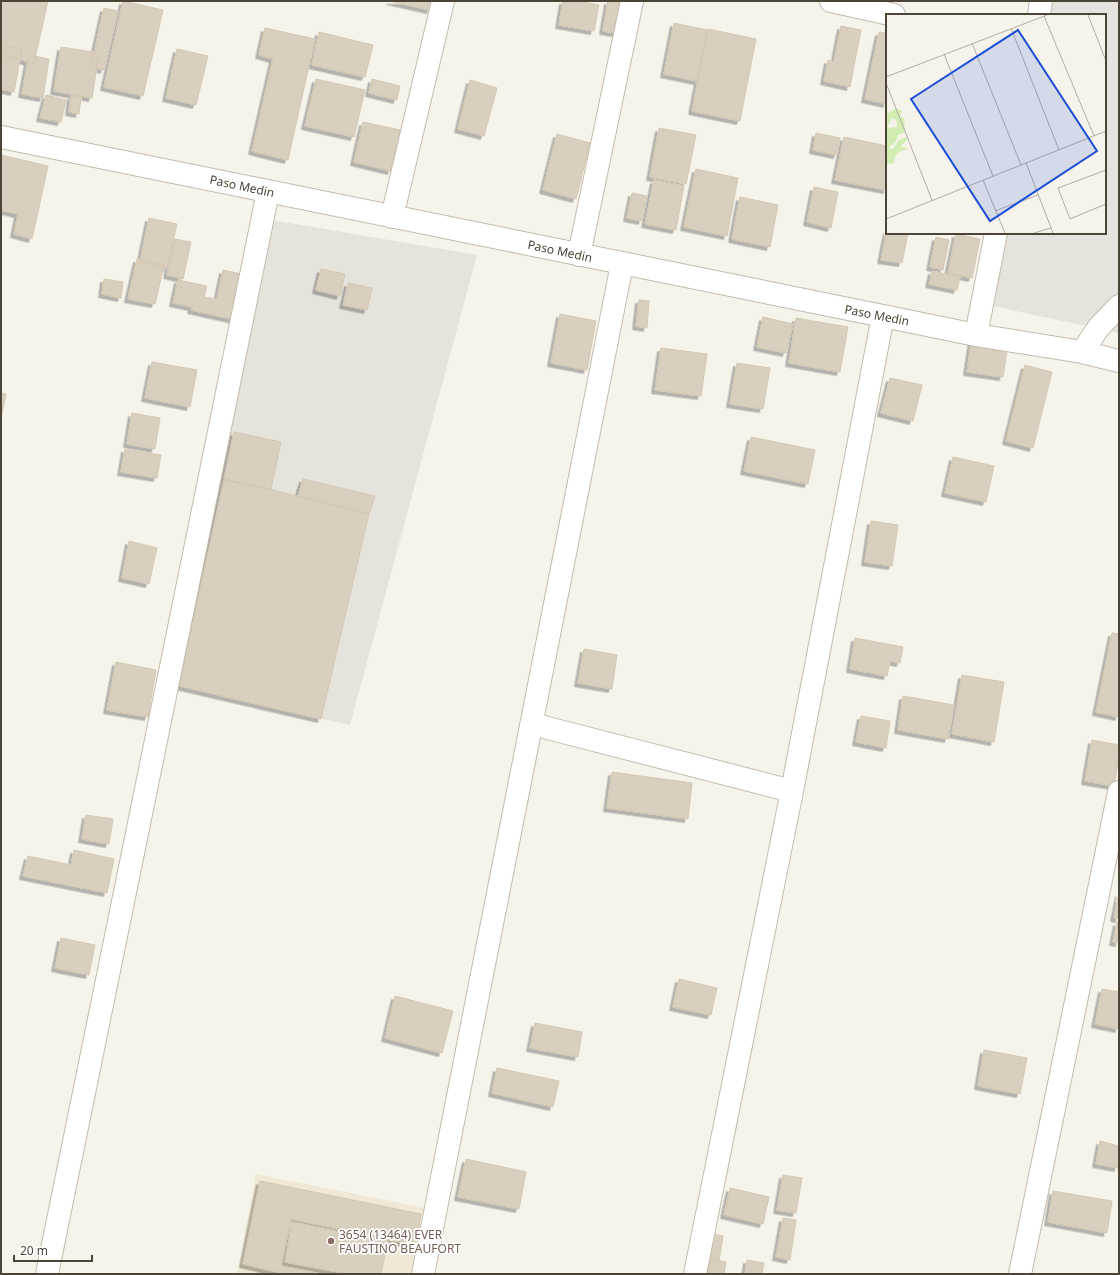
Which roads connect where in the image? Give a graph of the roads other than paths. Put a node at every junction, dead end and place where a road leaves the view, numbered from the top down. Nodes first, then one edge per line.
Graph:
1 (443, 1) edge
2 (632, 1) edge
3 (831, 1) edge
4 (1041, 1) edge
5 (890, 14) edge
6 (1038, 14) edge
7 (1, 137) edge
8 (268, 192) junction
9 (392, 217) junction
10 (996, 234) edge
11 (579, 256) junction
12 (622, 264) junction
13 (1119, 306) edge
14 (883, 316) junction
15 (976, 335) junction
16 (1082, 352) junction
17 (1119, 361) edge
18 (532, 724) junction
19 (792, 792) junction
20 (1119, 792) edge
21 (47, 1274) edge
22 (423, 1274) edge
23 (695, 1274) edge
24 (1020, 1274) edge

1 - 9 street
2 - 11 street
3 - 5 street
4 - 6 street
7 - 8 street, Paso Medin
8 - 9 street, Paso Medin
8 - 21 street
9 - 11 street, Paso Medin
10 - 15 street
11 - 12 street, Paso Medin
12 - 14 street, Paso Medin
12 - 18 street
13 - 16 street
14 - 15 street, Paso Medin
14 - 19 street
15 - 16 street, Paso Medin
16 - 17 street, Paso Medin
18 - 19 street
18 - 22 street
19 - 23 street
20 - 24 street

